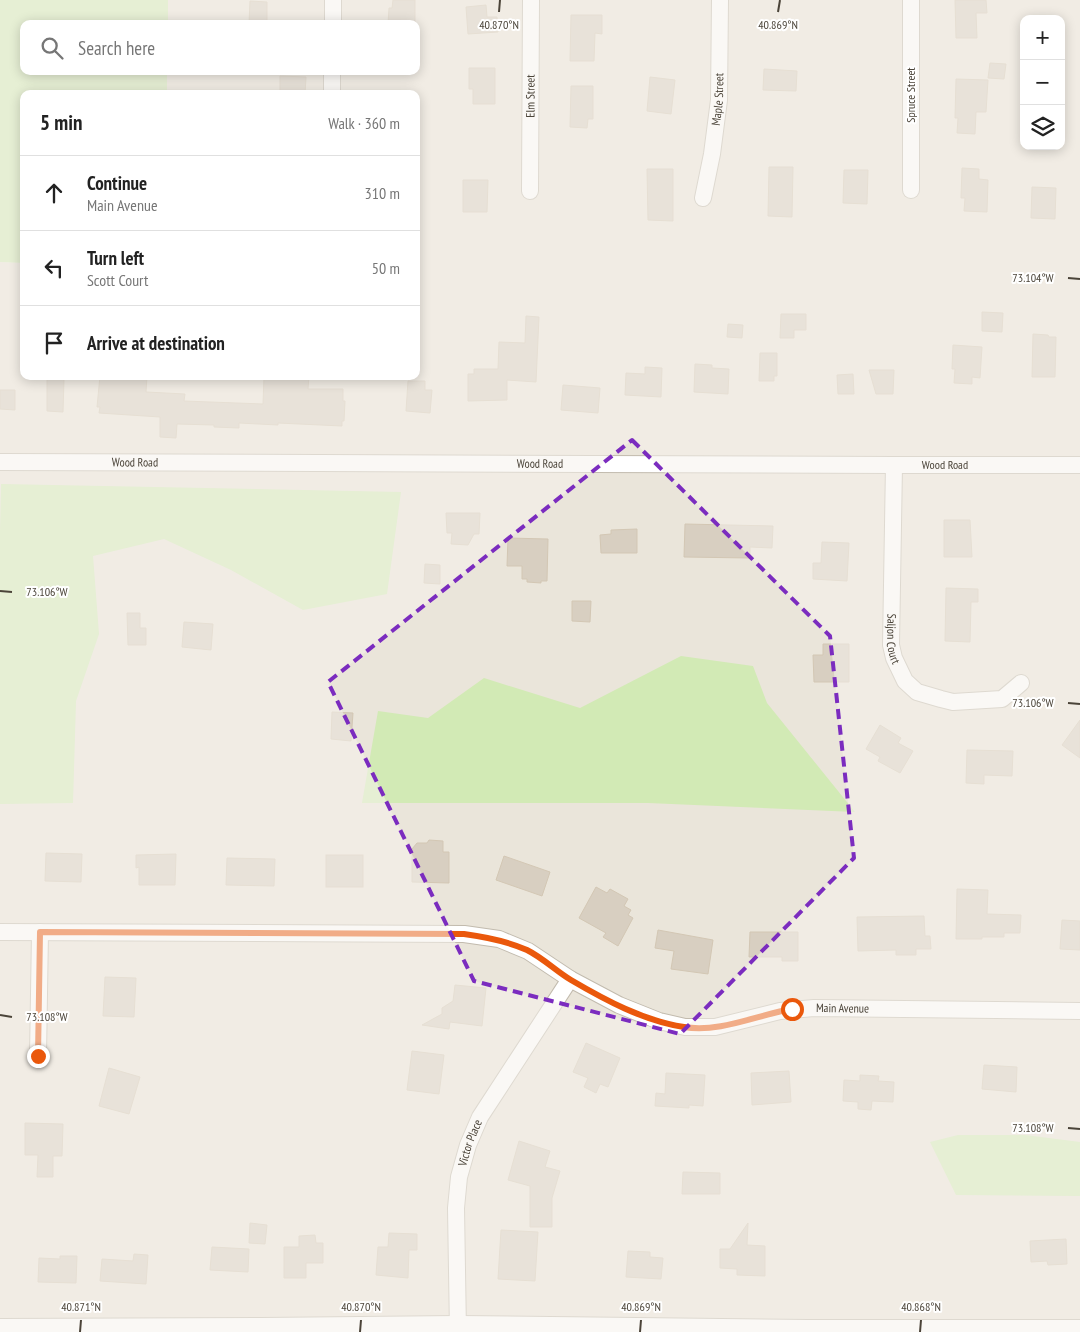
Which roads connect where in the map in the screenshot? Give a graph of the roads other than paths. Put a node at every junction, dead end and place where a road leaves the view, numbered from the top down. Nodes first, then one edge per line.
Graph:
1 (333, 0) edge
2 (531, 0) edge
3 (720, 0) edge
4 (912, 0) edge
5 (333, 20) edge
6 (332, 75) edge
7 (332, 90) edge
8 (911, 190) dead end
9 (530, 191) dead end
10 (703, 198) dead end
11 (0, 462) edge
12 (1080, 465) edge
13 (894, 466) junction
14 (1021, 683) dead end
15 (0, 932) edge
16 (40, 932) junction
17 (570, 979) junction
18 (1080, 1011) edge
19 (38, 1056) dead end
20 (0, 1327) edge
21 (458, 1328) edge
22 (1080, 1328) edge
23 (962, 1330) edge

1 - 5 street
2 - 9 street, Elm Street
3 - 10 street, Maple Street
4 - 8 street, Spruce Street
6 - 7 street
11 - 13 street, Wood Road
12 - 13 street, Wood Road
13 - 14 street, Saljon Court
15 - 16 street, Main Avenue
16 - 17 street, Main Avenue
16 - 19 street
17 - 18 street, Main Avenue
17 - 21 street, Victor Place
20 - 21 street
21 - 23 street
22 - 23 street

